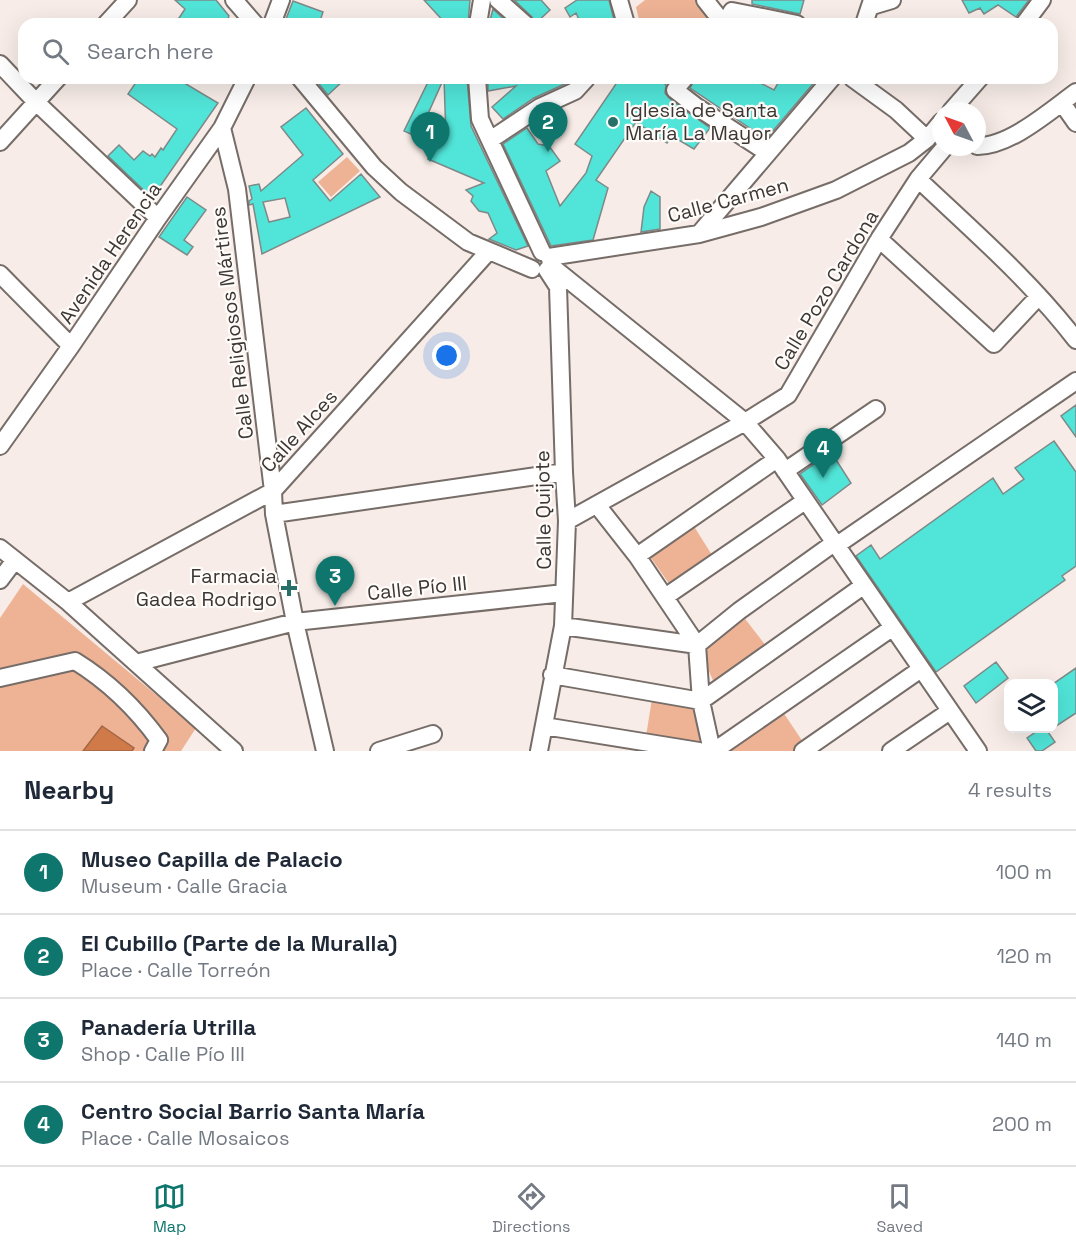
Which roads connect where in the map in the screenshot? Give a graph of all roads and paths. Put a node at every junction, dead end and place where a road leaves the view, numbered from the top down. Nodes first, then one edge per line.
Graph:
1 (128, 0) edge
2 (234, 0) edge
3 (281, 0) edge
4 (482, 0) edge
5 (498, 0) edge
6 (705, 0) edge
7 (892, 0) edge
8 (1042, 0) edge
9 (872, 3) edge
10 (730, 15) edge
11 (112, 18) edge
12 (250, 18) edge
13 (274, 18) edge
14 (479, 18) edge
15 (518, 18) edge
16 (752, 18) edge
17 (866, 18) edge
18 (1028, 18) edge
19 (0, 64) edge
20 (18, 83) edge
21 (19, 84) edge
22 (52, 84) edge
23 (244, 84) edge
24 (305, 84) edge
25 (477, 84) edge
26 (581, 84) edge
27 (680, 84) edge
28 (827, 84) edge
29 (860, 84) edge
30 (975, 84) edge
31 (1076, 92) edge
32 (36, 102) junction
33 (959, 102) edge
34 (1062, 103) junction
35 (1076, 123) edge
36 (222, 128) junction
37 (932, 131) edge
38 (932, 135) edge
39 (490, 140) junction
40 (0, 142) edge
41 (986, 147) edge
42 (768, 153) junction
43 (909, 153) junction
44 (937, 156) edge
45 (922, 174) junction
46 (158, 218) junction
47 (699, 234) junction
48 (879, 239) junction
49 (488, 252) junction
50 (542, 261) junction
51 (0, 274) edge
52 (1040, 296) junction
53 (1076, 340) edge
54 (71, 346) junction
55 (1076, 381) edge
56 (876, 409) dead end
57 (745, 422) junction
58 (0, 446) edge
59 (781, 465) junction
60 (564, 472) junction
61 (273, 491) junction
62 (806, 501) junction
63 (597, 505) junction
64 (274, 514) junction
65 (567, 521) junction
66 (835, 544) junction
67 (0, 548) edge
68 (637, 556) junction
69 (15, 560) junction
70 (0, 580) edge
71 (863, 586) junction
72 (564, 593) junction
73 (665, 597) junction
74 (68, 602) junction
75 (295, 622) junction
76 (563, 626) junction
77 (892, 628) junction
78 (697, 645) junction
79 (136, 663) junction
80 (921, 669) junction
81 (552, 675) junction
82 (0, 678) edge
83 (701, 701) junction
84 (950, 711) junction
85 (544, 726) junction
86 (432, 734) dead end
87 (153, 751) edge
88 (234, 751) edge
89 (325, 751) edge
90 (379, 751) edge
91 (539, 751) edge
92 (699, 751) edge
93 (713, 751) edge
94 (803, 751) edge
95 (891, 751) edge
96 (978, 751) edge

1 - 11 street
2 - 12 street
3 - 13 street
4 - 14 street
5 - 15 street
6 - 10 street
7 - 9 street
8 - 18 street
9 - 17 street
10 - 16 street
19 - 20 street
21 - 32 street
22 - 32 street
23 - 36 street, Avenida Herencia
24 - 49 street
25 - 39 street, Calle Quijote
26 - 39 street
27 - 42 street
28 - 42 street
29 - 37 street
30 - 33 street
31 - 34 street
32 - 40 street
32 - 46 street
34 - 35 street
34 - 41 street
36 - 46 street, Avenida Herencia
36 - 61 street, Calle Religiosos Mártires
38 - 43 street, Calle Carmen
39 - 50 street, Calle Quijote
42 - 47 street
43 - 45 street
43 - 47 street, Calle Carmen
44 - 45 street, Calle Pozo Cardona
45 - 48 street, Calle Pozo Cardona
45 - 52 street
46 - 54 street, Avenida Herencia
47 - 50 street, Calle Carmen
48 - 52 street
48 - 57 street, Calle Pozo Cardona
49 - 50 street, Calle Carmen
49 - 61 street, Calle Alces
50 - 57 street
50 - 60 street, Calle Quijote
51 - 54 street
52 - 53 street
54 - 58 street, Avenida Herencia
55 - 66 street
56 - 59 street
57 - 59 street
57 - 63 street, Calle Pozo Cardona
59 - 62 street
59 - 68 street
60 - 64 street
60 - 65 street, Calle Quijote
61 - 64 street, Calle Religiosos Mártires
61 - 74 street, Calle Alces
62 - 66 street
62 - 73 street
63 - 65 street, Calle Pozo Cardona
63 - 68 street
64 - 75 street, Calle Religiosos Mártires
65 - 72 street, Calle Quijote
66 - 71 street
66 - 78 street
67 - 69 street
68 - 73 street
69 - 70 street
69 - 74 street
71 - 77 street
71 - 83 street
72 - 75 street, Calle Pío III
72 - 76 street, Calle Quijote
73 - 78 street
74 - 79 street
75 - 79 street, Calle Pío III
75 - 89 street, Calle Religiosos Mártires
76 - 78 street
76 - 81 street, Calle Quijote
77 - 80 street
77 - 93 street
78 - 83 street
79 - 88 street
80 - 84 street
80 - 94 street
81 - 83 street
81 - 85 street, Calle Quijote
82 - 87 street
83 - 93 street
84 - 95 street
84 - 96 street
85 - 91 street, Calle Quijote
85 - 92 street
86 - 90 street

